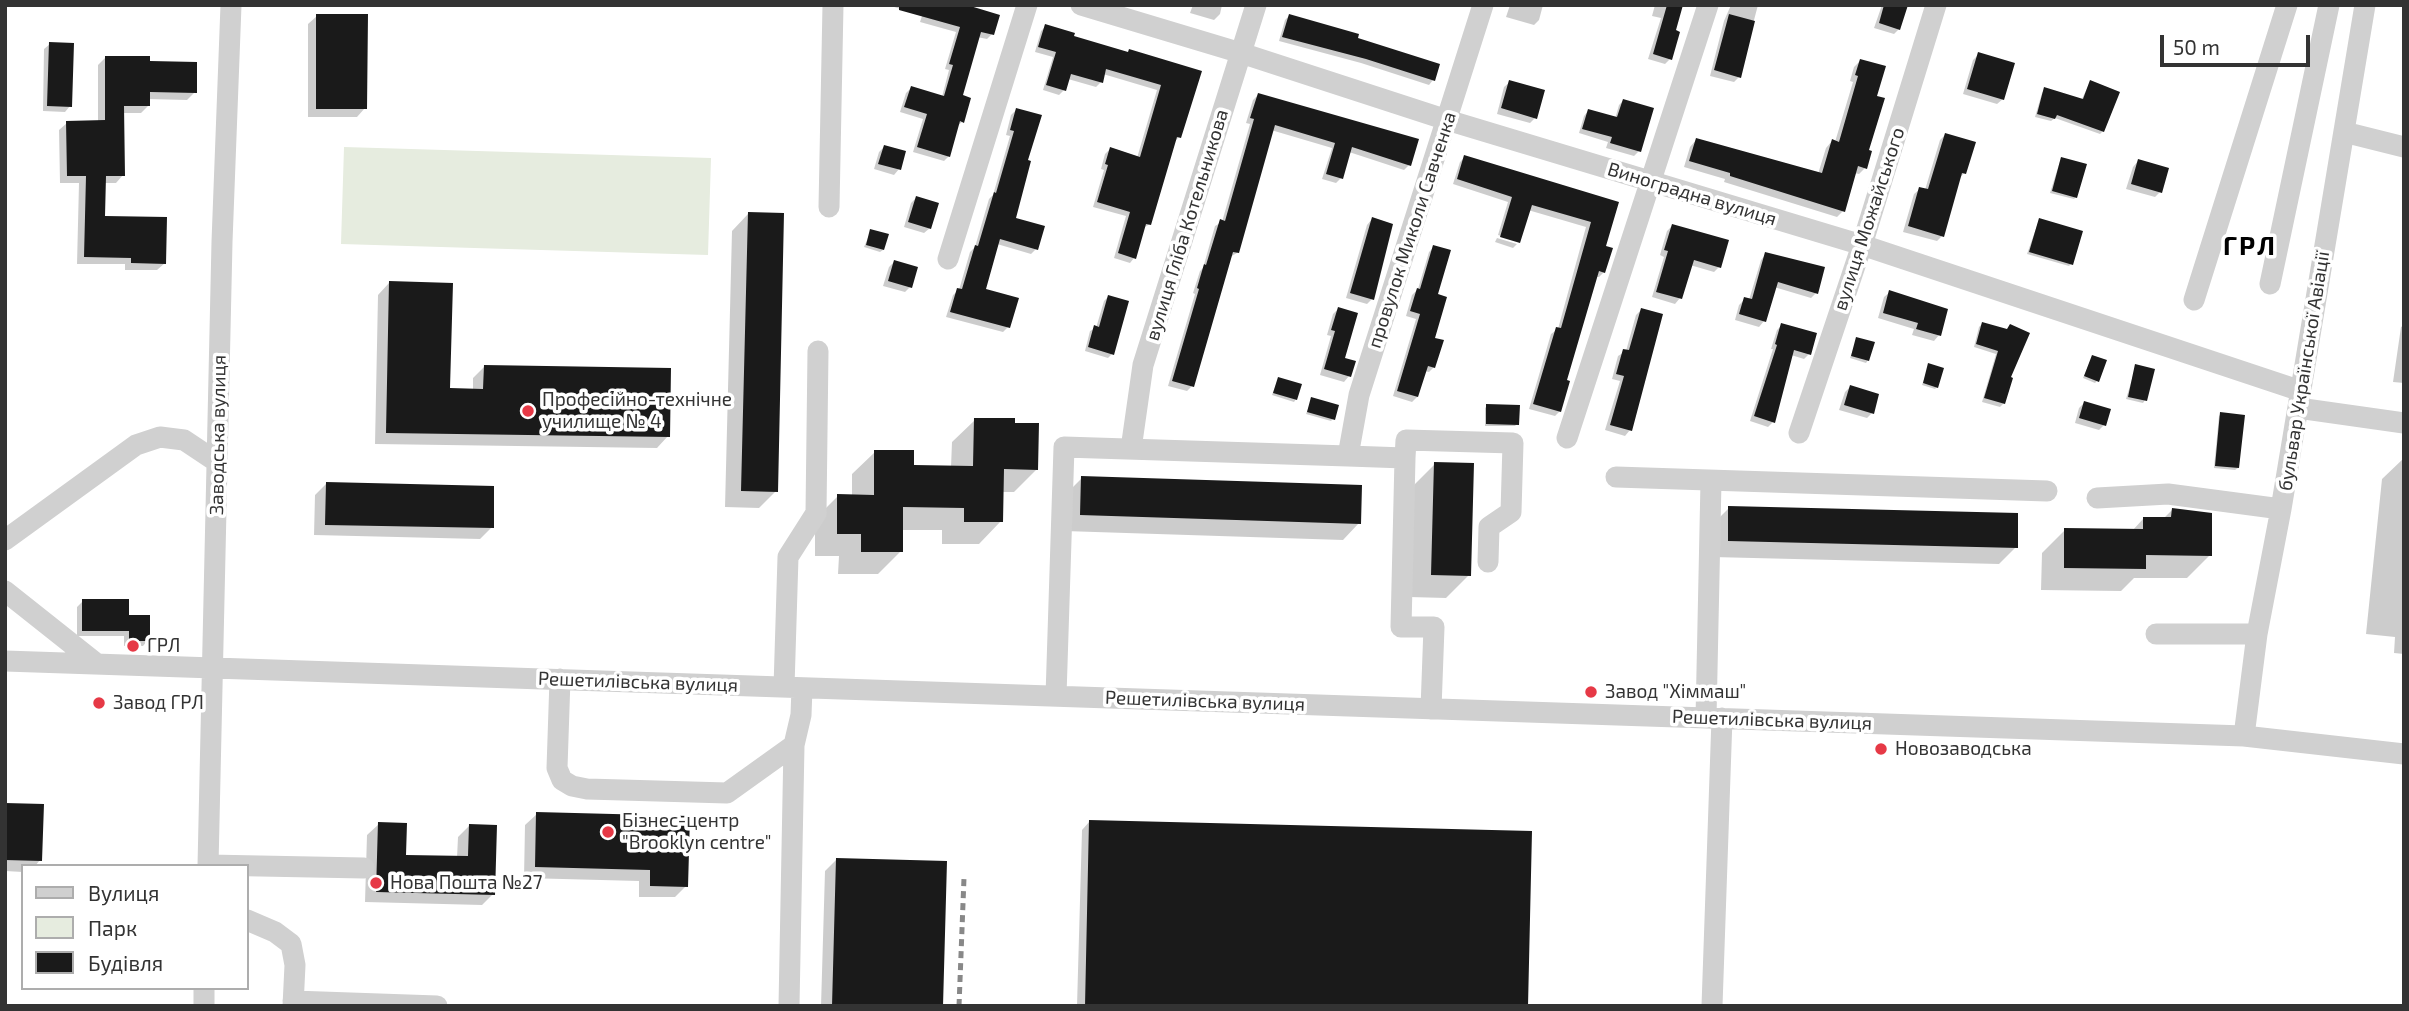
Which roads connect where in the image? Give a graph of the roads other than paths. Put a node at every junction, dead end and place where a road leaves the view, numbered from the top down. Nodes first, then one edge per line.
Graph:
1 (231, 5) edge
2 (833, 5) edge
3 (1027, 5) edge
4 (1081, 5) edge
5 (1256, 5) edge
6 (1483, 5) edge
7 (1708, 5) edge
8 (1936, 5) edge
9 (2287, 5) edge
10 (2329, 5) edge
11 (2365, 5) edge
12 (1241, 53) junction
13 (1447, 120) junction
14 (2344, 132) junction
15 (2404, 147) edge
16 (1651, 181) junction
17 (830, 207) dead end
18 (1862, 245) junction
19 (948, 259) dead end
20 (2270, 284) dead end
21 (2194, 300) dead end
22 (818, 351) dead end
23 (2300, 400) junction
24 (2404, 423) edge
25 (1799, 433) dead end
26 (1567, 438) dead end
27 (1131, 449) junction
28 (1348, 456) junction
29 (1405, 458) junction
30 (217, 462) junction
31 (1616, 477) dead end
32 (1710, 481) junction
33 (2047, 491) dead end
34 (2097, 498) dead end
35 (2281, 509) junction
36 (5, 540) edge
37 (1488, 562) dead end
38 (5, 591) edge
39 (2156, 634) dead end
40 (2257, 634) junction
41 (5, 661) edge
42 (97, 664) junction
43 (213, 668) junction
44 (560, 680) junction
45 (793, 687) junction
46 (1056, 696) junction
47 (1431, 709) junction
48 (1714, 718) junction
49 (2244, 736) junction
50 (794, 745) junction
51 (2404, 754) edge
52 (208, 864) edge
53 (248, 866) edge
54 (364, 868) dead end
55 (248, 920) edge
56 (293, 1004) edge
57 (437, 1006) edge
58 (789, 1006) edge
59 (1712, 1006) edge

1 - 30 street, Заводська вулиця
2 - 17 street
3 - 19 street
4 - 12 street, Виноградна вулиця
5 - 12 street, вулиця Гліба Котельникова
6 - 13 street, провулок Миколи Савченка
7 - 16 street
8 - 18 street, вулиця Можайського
9 - 21 street
10 - 20 street
11 - 14 street, бульвар Української Авіації
12 - 13 street, Виноградна вулиця
12 - 27 street, вулиця Гліба Котельникова
13 - 16 street, Виноградна вулиця
13 - 28 street, провулок Миколи Савченка
14 - 15 street
14 - 23 street, бульвар Української Авіації
16 - 18 street, Виноградна вулиця
16 - 26 street
18 - 23 street, Виноградна вулиця
18 - 25 street, вулиця Можайського
22 - 45 street
23 - 24 street, Виноградна вулиця
23 - 35 street, бульвар Української Авіації
27 - 28 street
27 - 46 street
28 - 29 street
29 - 37 street
29 - 47 street
30 - 36 street
30 - 43 street, Заводська вулиця
31 - 32 street
32 - 33 street
32 - 48 street
34 - 35 street
35 - 40 street, бульвар Української Авіації
38 - 42 street
39 - 40 street
40 - 49 street, бульвар Української Авіації
41 - 42 street, Решетилівська вулиця
42 - 43 street, Решетилівська вулиця
43 - 44 street, Решетилівська вулиця
43 - 52 street, Заводська вулиця
44 - 45 street, Решетилівська вулиця
44 - 50 street
45 - 46 street, Решетилівська вулиця
45 - 50 street
46 - 47 street, Решетилівська вулиця
47 - 48 street, Решетилівська вулиця
48 - 49 street, Решетилівська вулиця
48 - 59 street
49 - 51 street, Решетилівська вулиця
50 - 58 street
53 - 54 street
55 - 56 street
56 - 57 street

